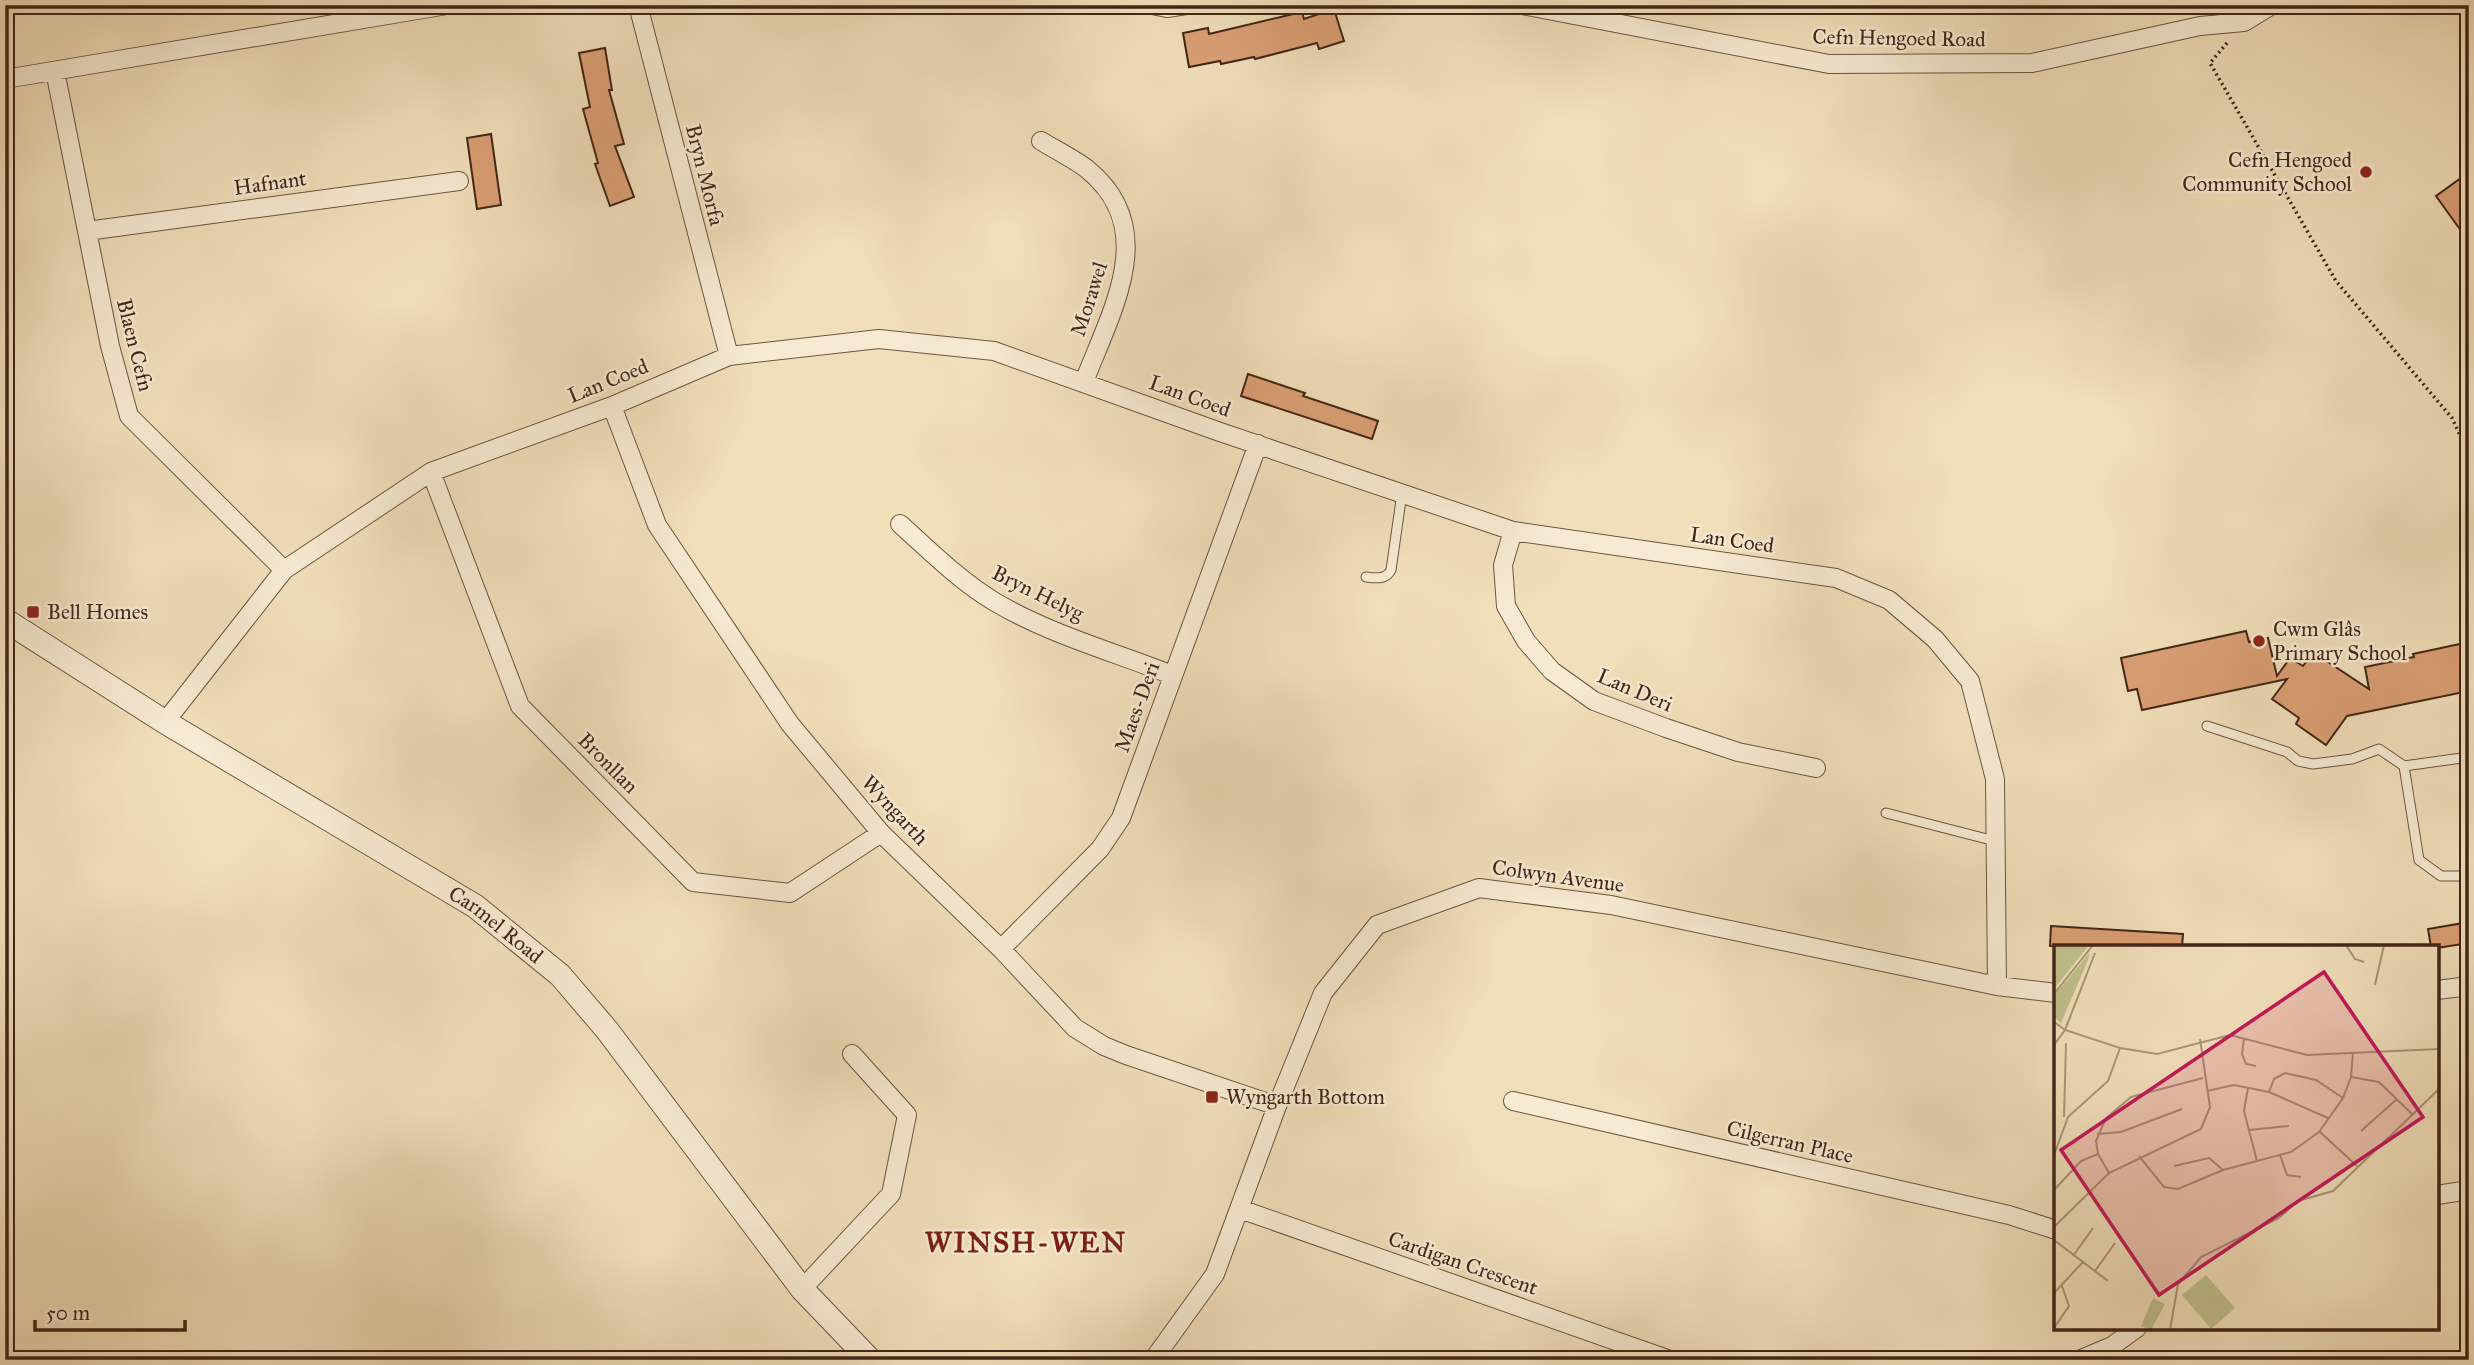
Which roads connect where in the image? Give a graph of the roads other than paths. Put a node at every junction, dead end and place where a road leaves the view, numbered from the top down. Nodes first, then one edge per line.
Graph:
1 (447, 5) edge
2 (638, 5) edge
3 (1152, 5) edge
4 (1186, 5) edge
5 (1522, 5) edge
6 (2272, 5) edge
7 (55, 71) junction
8 (5, 79) edge
9 (1041, 141) dead end
10 (459, 181) dead end
11 (87, 231) junction
12 (729, 356) junction
13 (1084, 382) junction
14 (612, 406) junction
15 (1258, 444) junction
16 (431, 472) junction
17 (1402, 493) junction
18 (900, 524) dead end
19 (1513, 530) junction
20 (284, 570) junction
21 (1366, 577) dead end
22 (5, 620) edge
23 (1172, 675) junction
24 (165, 722) junction
25 (2207, 726) dead end
26 (2469, 757) edge
27 (2404, 766) junction
28 (1816, 768) dead end
29 (1886, 813) dead end
30 (881, 833) junction
31 (1995, 841) junction
32 (2469, 876) edge
33 (1001, 949) junction
34 (1997, 986) junction
35 (2469, 986) edge
36 (2439, 990) edge
37 (2054, 993) edge
38 (852, 1054) dead end
39 (1513, 1101) dead end
40 (1277, 1106) junction
41 (2469, 1190) edge
42 (2439, 1195) edge
43 (1240, 1209) junction
44 (2054, 1229) edge
45 (802, 1289) junction
46 (2134, 1330) edge
47 (870, 1360) edge
48 (1153, 1360) edge
49 (1670, 1360) edge
50 (2079, 1360) edge

1 - 7 street
2 - 12 street, Bryn Morfa
3 - 4 street
5 - 6 street, Cefn Hengoed Road
7 - 8 street
7 - 11 street, Blaen Cefn
9 - 13 street, Morawel
10 - 11 street, Hafnant
11 - 20 street, Blaen Cefn
12 - 13 street, Lan Coed
12 - 14 street, Lan Coed
13 - 15 street, Lan Coed
14 - 16 street, Lan Coed
14 - 30 street, Wyngarth
15 - 17 street, Lan Coed
15 - 23 street, Maes-Deri
16 - 20 street, Lan Coed
16 - 30 street, Bronllan
17 - 19 street, Lan Coed
17 - 21 lane
18 - 23 street, Bryn Helyg
19 - 28 street, Lan Deri
19 - 31 street, Lan Coed
20 - 24 street, Lan Coed
22 - 24 street, Carmel Road
23 - 33 street, Maes-Deri
24 - 45 street, Carmel Road
25 - 27 lane
26 - 27 lane
27 - 32 lane
29 - 31 lane
30 - 33 street, Wyngarth
31 - 34 street, Lan Coed
33 - 40 street, Wyngarth
34 - 37 street, Colwyn Avenue
34 - 40 street, Colwyn Avenue
35 - 36 street
38 - 45 street
39 - 44 street, Cilgerran Place
40 - 43 street, Colwyn Avenue
41 - 42 street
43 - 48 street, Colwyn Avenue
43 - 49 street, Cardigan Crescent
45 - 47 street, Carmel Road
46 - 50 street

